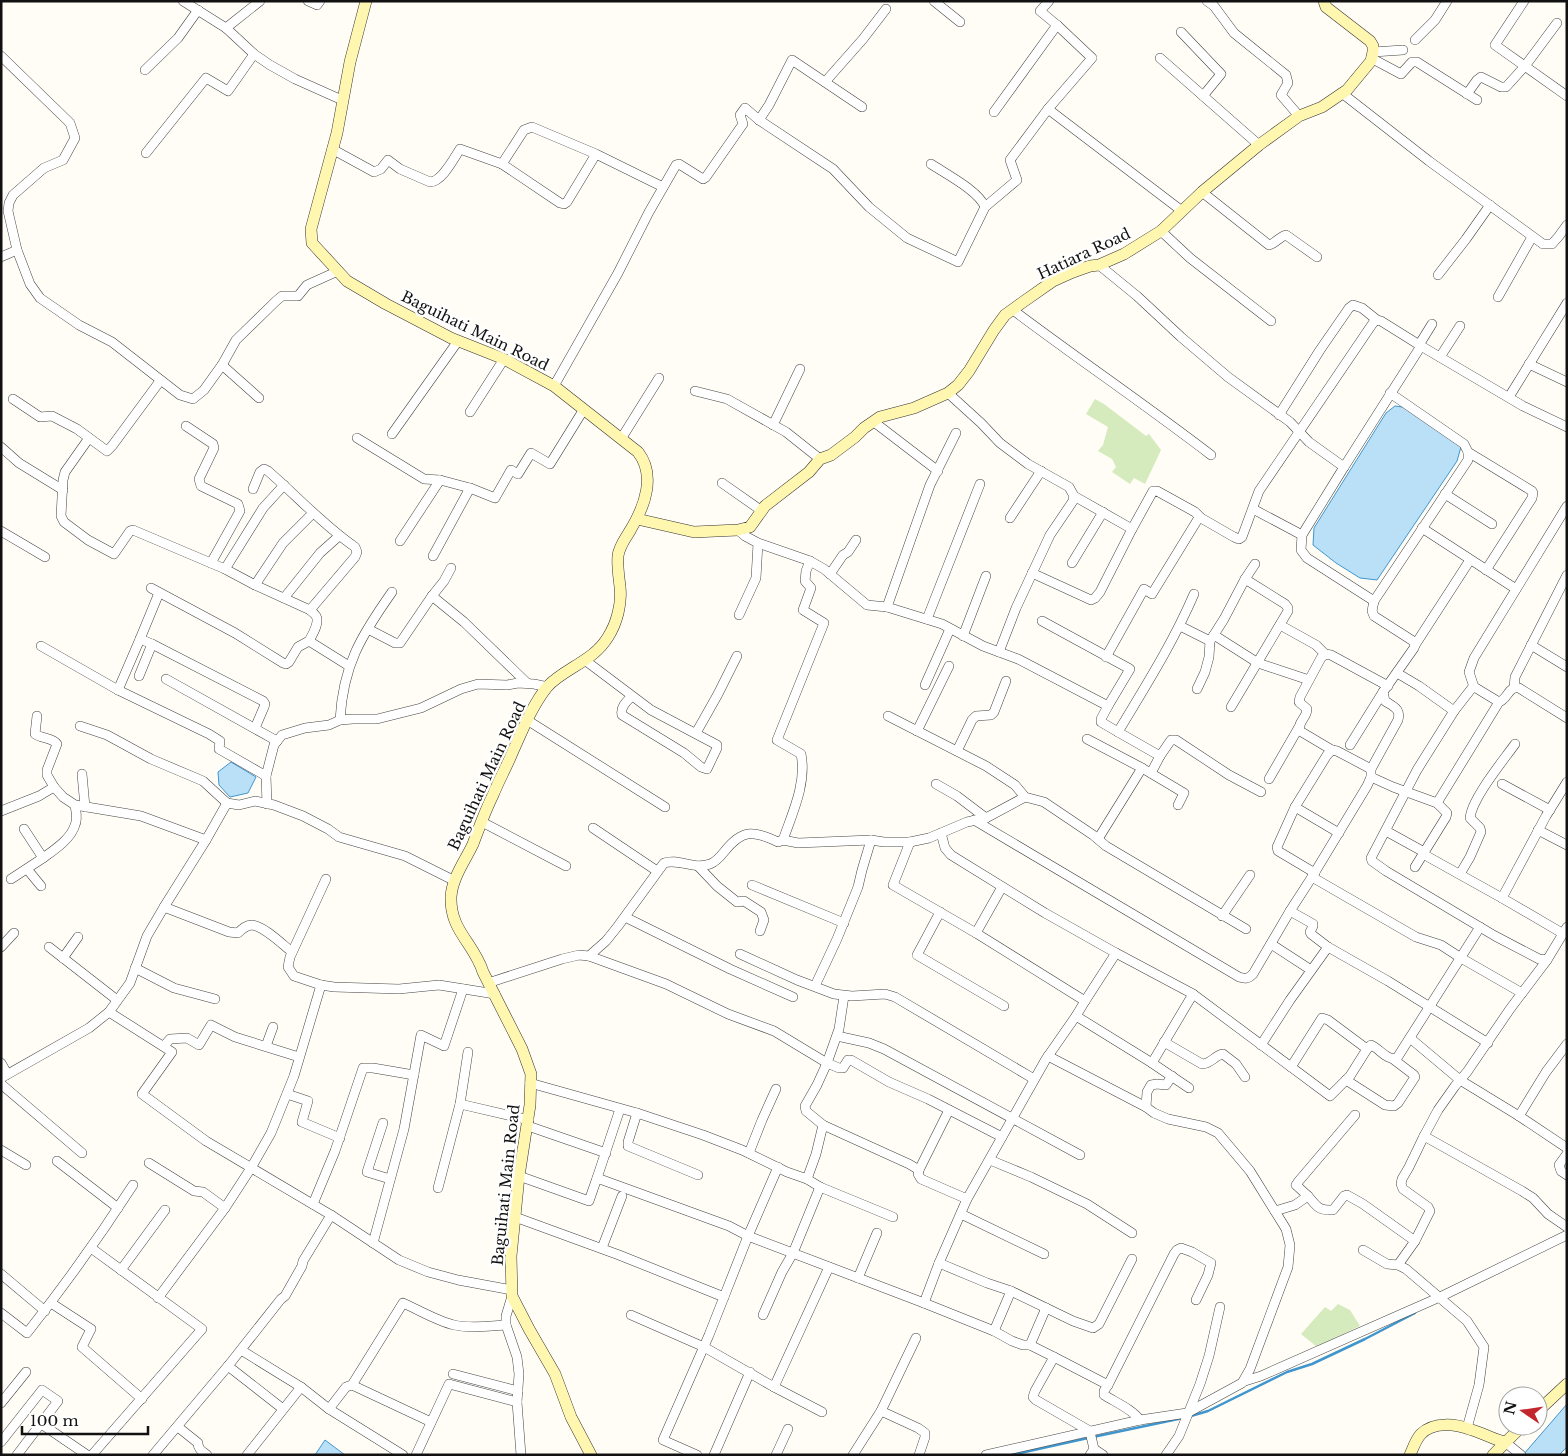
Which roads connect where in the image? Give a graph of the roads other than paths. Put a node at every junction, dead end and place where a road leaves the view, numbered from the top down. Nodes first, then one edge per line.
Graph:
1 (183, 1) edge
2 (260, 1) edge
3 (308, 1) edge
4 (320, 1) edge
5 (366, 1) edge
6 (934, 1) edge
7 (1049, 1) edge
8 (1207, 1) edge
9 (1324, 1) edge
10 (1447, 1) edge
11 (1524, 1) edge
12 (198, 10) junction
13 (886, 10) dead end
14 (960, 22) dead end
15 (1557, 23) dead end
16 (1057, 25) junction
17 (226, 28) junction
18 (1181, 32) dead end
19 (1415, 40) dead end
20 (1403, 50) dead end
21 (254, 54) junction
22 (1372, 54) junction
23 (1, 56) edge
24 (1160, 58) dead end
25 (1525, 66) junction
26 (145, 70) dead end
27 (826, 82) junction
28 (1342, 94) junction
29 (1467, 94) junction
30 (1203, 96) junction
31 (1567, 96) edge
32 (342, 100) junction
33 (1477, 100) dead end
34 (862, 107) dead end
35 (1048, 109) junction
36 (994, 112) dead end
37 (1299, 116) junction
38 (758, 120) junction
39 (1259, 145) junction
40 (332, 149) junction
41 (146, 153) dead end
42 (596, 154) junction
43 (502, 164) junction
44 (932, 164) dead end
45 (663, 187) junction
46 (1202, 192) junction
47 (1490, 204) junction
48 (985, 207) junction
49 (1182, 211) junction
50 (1567, 225) edge
51 (1160, 231) junction
52 (1532, 236) junction
53 (17, 250) junction
54 (1, 257) edge
55 (1317, 257) dead end
56 (1099, 265) junction
57 (338, 271) junction
58 (1438, 275) dead end
59 (1498, 296) dead end
60 (1567, 303) edge
61 (1013, 310) junction
62 (1377, 320) junction
63 (1271, 321) dead end
64 (1432, 324) dead end
65 (1460, 326) dead end
66 (458, 341) junction
67 (1420, 345) junction
68 (1440, 357) junction
69 (504, 359) junction
70 (1530, 364) junction
71 (222, 365) junction
72 (800, 369) dead end
73 (659, 378) dead end
74 (160, 381) junction
75 (1567, 382) edge
76 (554, 386) junction
77 (695, 391) dead end
78 (1390, 393) junction
79 (948, 394) junction
80 (1509, 397) junction
81 (13, 398) dead end
82 (259, 398) dead end
83 (584, 409) junction
84 (470, 412) dead end
85 (1278, 415) junction
86 (874, 422) junction
87 (773, 425) junction
88 (186, 426) dead end
89 (1567, 427) edge
90 (956, 433) dead end
91 (1300, 433) junction
92 (392, 434) dead end
93 (89, 438) junction
94 (357, 438) dead end
95 (621, 439) junction
96 (1, 448) edge
97 (1468, 452) junction
98 (1211, 455) dead end
99 (820, 459) junction
100 (1344, 467) junction
101 (938, 471) junction
102 (1040, 471) junction
103 (440, 480) junction
104 (722, 483) dead end
105 (284, 484) junction
106 (980, 484) dead end
107 (253, 488) dead end
108 (470, 488) junction
109 (63, 490) junction
110 (1444, 494) junction
111 (1074, 496) junction
112 (1567, 506) edge
113 (1253, 509) junction
114 (762, 510) junction
115 (1103, 512) junction
116 (313, 513) junction
117 (1010, 518) dead end
118 (1201, 518) junction
119 (637, 519) junction
120 (1492, 524) dead end
121 (1422, 528) junction
122 (1132, 529) junction
123 (738, 530) junction
124 (1, 532) edge
125 (339, 536) junction
126 (1302, 536) junction
127 (856, 540) dead end
128 (400, 542) dead end
129 (758, 543) junction
130 (433, 556) dead end
131 (45, 557) dead end
132 (1470, 560) junction
133 (810, 561) junction
134 (211, 563) junction
135 (1072, 563) dead end
136 (1255, 564) dead end
137 (451, 568) dead end
138 (225, 569) junction
139 (1486, 570) junction
140 (1032, 573) junction
141 (830, 574) junction
142 (1567, 575) edge
143 (986, 576) dead end
144 (1245, 579) junction
145 (255, 585) junction
146 (151, 588) dead end
147 (1516, 589) junction
148 (392, 592) dead end
149 (159, 593) junction
150 (1194, 594) dead end
151 (432, 596) junction
152 (284, 598) junction
153 (1374, 601) junction
154 (887, 607) junction
155 (310, 610) junction
156 (739, 615) dead end
157 (927, 620) junction
158 (1042, 622) dead end
159 (1280, 625) junction
160 (1180, 626) junction
161 (368, 629) junction
162 (950, 629) junction
163 (963, 636) junction
164 (1212, 638) junction
165 (140, 639) junction
166 (309, 640) junction
167 (152, 644) junction
168 (1415, 645) junction
169 (41, 646) dead end
170 (1531, 646) junction
171 (999, 652) junction
172 (1325, 654) junction
173 (737, 656) dead end
174 (1106, 657) junction
175 (586, 661) junction
176 (1258, 663) junction
177 (349, 666) junction
178 (949, 666) dead end
179 (1567, 667) edge
180 (1397, 673) junction
181 (139, 676) dead end
182 (166, 679) dead end
183 (1309, 680) junction
184 (1006, 681) dead end
185 (527, 683) junction
186 (925, 685) dead end
187 (548, 687) junction
188 (1474, 687) junction
189 (1514, 688) junction
190 (1197, 689) dead end
191 (1386, 689) junction
192 (118, 690) junction
193 (632, 696) junction
194 (1499, 702) junction
195 (1108, 706) junction
196 (1231, 707) dead end
197 (1454, 711) junction
198 (37, 716) dead end
199 (888, 716) dead end
200 (1567, 718) edge
201 (340, 720) junction
202 (527, 720) junction
203 (80, 726) dead end
204 (1299, 727) junction
205 (255, 728) junction
206 (917, 731) junction
207 (1118, 732) junction
208 (696, 733) junction
209 (1087, 739) dead end
210 (277, 741) junction
211 (1515, 744) dead end
212 (1350, 745) dead end
213 (1332, 750) junction
214 (957, 751) junction
215 (1160, 756) junction
216 (1146, 770) junction
217 (1371, 773) junction
218 (82, 774) dead end
219 (266, 776) junction
220 (1269, 779) dead end
221 (1567, 782) edge
222 (936, 784) dead end
223 (1502, 784) dead end
224 (54, 787) junction
225 (1261, 792) dead end
226 (1406, 792) junction
227 (1025, 797) junction
228 (227, 803) junction
229 (1436, 803) junction
230 (267, 804) junction
231 (75, 805) junction
232 (1178, 805) dead end
233 (86, 807) junction
234 (1295, 807) junction
235 (665, 808) dead end
236 (1550, 810) junction
237 (1, 811) edge
238 (986, 818) junction
239 (974, 820) junction
240 (482, 822) junction
241 (593, 828) dead end
242 (24, 829) dead end
243 (1538, 830) junction
244 (1386, 831) junction
245 (941, 833) junction
246 (1339, 833) junction
247 (1098, 839) junction
248 (206, 840) junction
249 (783, 840) junction
250 (871, 840) junction
251 (910, 842) junction
252 (1567, 845) edge
253 (1423, 853) junction
254 (43, 858) junction
255 (566, 866) dead end
256 (698, 866) junction
257 (1415, 867) dead end
258 (27, 868) junction
259 (657, 871) junction
260 (1460, 874) junction
261 (1250, 875) dead end
262 (1313, 875) junction
263 (12, 879) dead end
264 (326, 879) dead end
265 (455, 881) junction
266 (752, 885) dead end
267 (41, 886) dead end
268 (1002, 886) junction
269 (1502, 898) junction
270 (164, 906) junction
271 (1290, 911) junction
272 (940, 912) junction
273 (1222, 916) junction
274 (625, 917) junction
275 (844, 923) junction
276 (1480, 927) junction
277 (1246, 930) dead end
278 (1565, 930) edge
279 (760, 931) dead end
280 (14, 933) dead end
281 (976, 933) junction
282 (78, 937) dead end
283 (1272, 944) junction
284 (1, 947) edge
285 (49, 947) dead end
286 (1328, 947) junction
287 (292, 952) junction
288 (1116, 953) junction
289 (740, 954) dead end
290 (589, 956) junction
291 (63, 958) junction
292 (1460, 958) junction
293 (1547, 960) junction
294 (135, 968) junction
295 (1311, 970) junction
296 (488, 983) junction
297 (320, 985) junction
298 (815, 986) junction
299 (463, 989) junction
300 (1522, 993) junction
301 (495, 994) junction
302 (1193, 994) junction
303 (844, 996) junction
304 (793, 997) dead end
305 (215, 999) dead end
306 (117, 1000) junction
307 (1084, 1001) junction
308 (1004, 1006) dead end
309 (1428, 1007) junction
310 (109, 1012) junction
311 (1076, 1016) junction
312 (273, 1027) dead end
313 (837, 1036) junction
314 (1410, 1038) junction
315 (1164, 1042) junction
316 (1488, 1043) junction
317 (1567, 1044) edge
318 (1261, 1045) junction
319 (164, 1046) junction
320 (266, 1046) junction
321 (1367, 1049) junction
322 (468, 1052) dead end
323 (1048, 1056) junction
324 (300, 1057) junction
325 (1393, 1059) junction
326 (1, 1063) edge
327 (827, 1063) junction
328 (1152, 1063) junction
329 (1291, 1067) junction
330 (414, 1075) junction
331 (4, 1076) edge
332 (1172, 1076) junction
333 (1245, 1077) dead end
334 (1034, 1079) junction
335 (1346, 1080) junction
336 (1460, 1080) junction
337 (530, 1083) junction
338 (1, 1084) edge
339 (1189, 1088) dead end
340 (776, 1089) dead end
341 (287, 1094) junction
342 (460, 1104) junction
343 (1146, 1107) junction
344 (620, 1109) junction
345 (949, 1110) junction
346 (637, 1113) junction
347 (1354, 1115) dead end
348 (1518, 1116) junction
349 (1012, 1118) junction
350 (383, 1123) dead end
351 (528, 1123) junction
352 (823, 1125) junction
353 (1002, 1136) junction
354 (1424, 1136) junction
355 (340, 1138) junction
356 (1567, 1148) edge
357 (82, 1153) dead end
358 (606, 1153) junction
359 (749, 1153) junction
360 (1567, 1154) edge
361 (3, 1155) edge
362 (1080, 1155) dead end
363 (990, 1160) junction
364 (56, 1161) dead end
365 (149, 1163) dead end
366 (26, 1166) dead end
367 (778, 1167) junction
368 (251, 1168) junction
369 (919, 1170) junction
370 (698, 1175) dead end
371 (1567, 1175) edge
372 (519, 1176) junction
373 (597, 1178) junction
374 (390, 1179) junction
375 (807, 1179) junction
376 (133, 1186) dead end
377 (820, 1187) junction
378 (438, 1188) dead end
379 (622, 1196) dead end
380 (1308, 1196) junction
381 (967, 1199) junction
382 (313, 1204) junction
383 (118, 1208) junction
384 (225, 1208) junction
385 (165, 1210) dead end
386 (1275, 1211) junction
387 (961, 1214) junction
388 (331, 1215) junction
389 (893, 1217) dead end
390 (515, 1218) junction
391 (1567, 1227) edge
392 (877, 1233) dead end
393 (1132, 1233) dead end
394 (1567, 1235) edge
395 (748, 1236) junction
396 (1415, 1241) junction
397 (373, 1243) junction
398 (91, 1248) junction
399 (602, 1248) junction
400 (1363, 1250) dead end
401 (793, 1253) junction
402 (1044, 1254) dead end
403 (1132, 1259) dead end
404 (939, 1263) junction
405 (1398, 1265) junction
406 (829, 1267) junction
407 (121, 1270) junction
408 (1, 1274) edge
409 (858, 1278) junction
410 (1012, 1291) junction
411 (512, 1293) junction
412 (724, 1297) junction
413 (158, 1298) junction
414 (1442, 1299) junction
415 (1196, 1300) dead end
416 (51, 1303) junction
417 (924, 1303) junction
418 (1220, 1307) dead end
419 (1046, 1308) junction
420 (45, 1311) junction
421 (1, 1313) edge
422 (763, 1315) dead end
423 (631, 1316) dead end
424 (506, 1325) junction
425 (994, 1331) junction
426 (916, 1338) dead end
427 (1030, 1346) junction
428 (704, 1347) junction
429 (240, 1350) junction
430 (1054, 1357) junction
431 (228, 1366) junction
432 (26, 1372) dead end
433 (750, 1372) junction
434 (453, 1374) dead end
435 (1245, 1381) junction
436 (1567, 1384) edge
437 (352, 1385) junction
438 (1108, 1385) junction
439 (301, 1387) junction
440 (774, 1387) junction
441 (518, 1391) junction
442 (3, 1398) edge
443 (142, 1398) junction
444 (517, 1402) junction
445 (1548, 1402) edge
446 (283, 1409) junction
447 (329, 1409) junction
448 (822, 1412) dead end
449 (881, 1412) junction
450 (1186, 1416) junction
451 (1140, 1420) junction
452 (432, 1422) junction
453 (40, 1423) junction
454 (178, 1427) junction
455 (1467, 1428) junction
456 (788, 1429) dead end
457 (1511, 1436) edge
458 (1, 1442) edge
459 (1091, 1442) edge
460 (1505, 1442) junction
461 (17, 1455) edge
462 (87, 1455) edge
463 (92, 1455) edge
464 (154, 1455) edge
465 (206, 1455) edge
466 (247, 1455) edge
467 (403, 1455) edge
468 (416, 1455) edge
469 (521, 1455) edge
470 (591, 1455) edge
471 (697, 1455) edge
472 (714, 1455) edge
473 (776, 1455) edge
474 (853, 1455) edge
475 (919, 1455) edge
476 (986, 1455) edge
477 (1103, 1455) edge
478 (1166, 1455) edge
479 (1410, 1455) edge
480 (1493, 1455) edge
481 (1521, 1455) edge

1 - 12 street
2 - 17 street
3 - 4 street
5 - 32 street, Baguihati Main Road
6 - 14 street
7 - 16 street
8 - 37 street
9 - 22 street
10 - 19 street
11 - 25 street
12 - 17 street
12 - 26 street
13 - 27 street
15 - 25 street
16 - 35 street
16 - 36 street
17 - 21 street
18 - 30 street
20 - 22 street
21 - 32 street
21 - 41 street
22 - 28 street, Hatiara Road
22 - 29 street
23 - 53 street
24 - 30 street
25 - 29 street
25 - 31 street
27 - 34 street
27 - 38 street
28 - 37 street, Hatiara Road
28 - 47 street
29 - 33 street
30 - 39 street
32 - 40 street, Baguihati Main Road
35 - 48 street
35 - 49 street
37 - 39 street, Hatiara Road
38 - 45 street
38 - 48 street
39 - 46 street, Hatiara Road
40 - 43 street
40 - 57 street, Baguihati Main Road
42 - 43 street
42 - 43 street
42 - 45 street
44 - 48 street
45 - 76 street
46 - 49 street, Hatiara Road
46 - 55 street
47 - 52 street
47 - 58 street
49 - 51 street, Hatiara Road
50 - 52 street
51 - 56 street, Hatiara Road
51 - 63 street
52 - 59 street
53 - 54 street
53 - 74 street
56 - 61 street, Hatiara Road
56 - 85 street
57 - 66 street, Baguihati Main Road
57 - 71 street
60 - 70 street
61 - 79 street, Hatiara Road
61 - 98 street
62 - 67 street
62 - 85 street
62 - 91 street
64 - 67 street
65 - 68 street
66 - 69 street, Baguihati Main Road
66 - 92 street
67 - 68 street
67 - 78 street
68 - 80 street
69 - 76 street, Baguihati Main Road
69 - 84 street
70 - 75 street
70 - 80 street
71 - 74 street
71 - 82 street
72 - 87 street
73 - 95 street
74 - 93 street
76 - 83 street, Baguihati Main Road
77 - 87 street
78 - 97 street
78 - 100 street
79 - 86 street, Hatiara Road
79 - 102 street
80 - 89 street
81 - 93 street
83 - 95 street, Baguihati Main Road
83 - 108 street
85 - 91 street
86 - 99 street, Hatiara Road
86 - 101 street
87 - 99 street
88 - 134 street
90 - 101 street
91 - 100 street
91 - 113 street
93 - 109 street
94 - 103 street
95 - 119 street, Baguihati Main Road
96 - 109 street
97 - 110 street
97 - 139 street
99 - 114 street, Hatiara Road
100 - 126 street
101 - 154 street
102 - 111 street
102 - 117 street
103 - 108 street
103 - 128 street
104 - 114 street
105 - 107 street
105 - 116 street
105 - 138 street
106 - 157 street
108 - 130 street
109 - 134 street
110 - 120 street
110 - 121 street
111 - 115 street
111 - 140 street
112 - 147 street
113 - 118 street
113 - 126 street
114 - 123 street, Hatiara Road
115 - 122 street
115 - 135 street
116 - 125 street
116 - 145 street
118 - 122 street
118 - 174 street
119 - 123 street
119 - 175 street, Baguihati Main Road
121 - 132 street
121 - 153 street
122 - 140 street
123 - 129 street
124 - 131 street
125 - 152 street
125 - 155 street
126 - 153 street
127 - 141 street
129 - 133 street
129 - 156 street
132 - 139 street
132 - 168 street
133 - 141 street
133 - 249 street
134 - 138 street
136 - 144 street
137 - 151 street
138 - 145 street
139 - 147 street
140 - 171 street
141 - 154 street
142 - 170 street
143 - 163 street
144 - 159 street
144 - 164 street
145 - 152 street
146 - 149 street
147 - 188 street
148 - 161 street
149 - 165 street
149 - 166 street
150 - 160 street
151 - 161 street
151 - 185 street
152 - 155 street
153 - 168 street
154 - 157 street
155 - 166 street
157 - 162 street
158 - 174 street
159 - 172 street
159 - 176 street
160 - 164 street
160 - 207 street
161 - 177 street
162 - 163 street
162 - 186 street
163 - 171 street
164 - 176 street
164 - 190 street
165 - 167 street
165 - 192 street
166 - 177 street
167 - 181 street
167 - 205 street
168 - 180 street
169 - 192 street
170 - 179 street
170 - 189 street
171 - 195 street
172 - 183 street
172 - 191 street
173 - 208 street
174 - 195 street
175 - 187 street, Baguihati Main Road
175 - 193 street
176 - 183 street
176 - 196 street
177 - 201 street
178 - 206 street
180 - 191 street
180 - 197 street
182 - 205 street
183 - 204 street
184 - 214 street
185 - 187 street
185 - 201 street
187 - 202 street, Baguihati Main Road
188 - 194 street
188 - 197 street
189 - 194 street
189 - 200 street
191 - 212 street
191 - 217 street
192 - 219 street
193 - 208 street
193 - 208 street
194 - 229 street
195 - 207 street
197 - 226 street
198 - 224 street
199 - 206 street
201 - 210 street
202 - 235 street
202 - 240 street, Baguihati Main Road
203 - 228 street
204 - 213 street
204 - 220 street
205 - 210 street
206 - 214 street
207 - 215 street
209 - 216 street
210 - 219 street
211 - 260 street
213 - 217 street
213 - 234 street
214 - 227 street
215 - 216 street
215 - 225 street
216 - 232 street
216 - 247 street
217 - 226 street
217 - 246 street
218 - 233 street
219 - 230 street
221 - 236 street
222 - 238 street
223 - 236 street
224 - 231 street
224 - 237 street
226 - 229 street
226 - 244 street
227 - 238 street
227 - 247 street
228 - 230 street
228 - 248 street
229 - 253 street
230 - 265 street
231 - 233 street
231 - 254 street
233 - 248 street
234 - 246 street
234 - 262 street
236 - 243 street
238 - 239 street
239 - 245 street
239 - 283 street
240 - 255 street
240 - 265 street, Baguihati Main Road
241 - 259 street
242 - 254 street
243 - 252 street
243 - 269 street
244 - 253 street
244 - 276 street
245 - 251 street
245 - 268 street
246 - 262 street
247 - 273 street
248 - 270 street
249 - 250 street
249 - 256 street
250 - 251 street
250 - 275 street
251 - 272 street
253 - 257 street
253 - 260 street
254 - 258 street
256 - 259 street
256 - 279 street
258 - 263 street
258 - 267 street
259 - 274 street
260 - 269 street
261 - 273 street
262 - 271 street
262 - 292 street
264 - 287 street
265 - 296 street, Baguihati Main Road
266 - 275 street
268 - 281 street
268 - 288 street
269 - 278 street
270 - 287 street
270 - 294 street
271 - 283 street
271 - 286 street
272 - 281 street
272 - 308 street
273 - 277 street
274 - 290 street
274 - 304 street
275 - 298 street
276 - 292 street
276 - 293 street
278 - 293 street
280 - 284 street
281 - 307 street
282 - 291 street
283 - 295 street
285 - 291 street
286 - 295 street
286 - 309 street
287 - 297 street
288 - 302 street
288 - 307 street
289 - 298 street
290 - 296 street
290 - 327 street
291 - 306 street
292 - 300 street
292 - 309 street
293 - 300 street
294 - 305 street
294 - 306 street
295 - 318 street
296 - 301 street, Baguihati Main Road
297 - 299 street
297 - 324 street
298 - 303 street
299 - 301 street
299 - 330 street
300 - 316 street
301 - 337 street, Baguihati Main Road
302 - 315 street
302 - 318 street
303 - 313 street
303 - 334 street
306 - 310 street
307 - 311 street
309 - 314 street
309 - 316 street
310 - 319 street
310 - 331 street
311 - 323 street
311 - 328 street
312 - 320 street
313 - 327 street
313 - 349 street
314 - 325 street
314 - 336 street
315 - 328 street
315 - 333 street
316 - 336 street
317 - 348 street
318 - 329 street
319 - 320 street
319 - 368 street
320 - 324 street
321 - 325 street
321 - 329 street
321 - 335 street
322 - 342 street
323 - 334 street
323 - 343 street
324 - 341 street
325 - 335 street
326 - 331 street
327 - 345 street
327 - 352 street
328 - 332 street
329 - 335 street
330 - 355 street
330 - 374 street
332 - 339 street
332 - 343 street
334 - 349 street
336 - 348 street
336 - 354 street
337 - 344 street
337 - 351 street, Baguihati Main Road
338 - 357 street
340 - 359 street
341 - 355 street
341 - 368 street
342 - 351 street
342 - 378 street
343 - 386 street
344 - 346 street
344 - 358 street
345 - 353 street
345 - 369 street
346 - 359 street
346 - 370 street
347 - 380 street
348 - 356 street
349 - 353 street
349 - 362 street
350 - 374 street
351 - 358 street
351 - 372 street, Baguihati Main Road
352 - 369 street
352 - 375 street
353 - 363 street
354 - 391 street
354 - 396 street
355 - 382 street
358 - 373 street
359 - 367 street
360 - 371 street
361 - 366 street
363 - 381 street
363 - 393 street
364 - 383 street
365 - 384 street
367 - 375 street
367 - 395 street
368 - 382 street
368 - 384 street
369 - 381 street
372 - 373 street
372 - 390 street, Baguihati Main Road
373 - 395 street
374 - 397 street
375 - 377 street
376 - 383 street
377 - 389 street
377 - 401 street
379 - 399 street
380 - 386 street
380 - 396 street
381 - 387 street
382 - 388 street
383 - 398 street
384 - 413 street
385 - 407 street
386 - 435 street
387 - 402 street
387 - 404 street
388 - 397 street
388 - 429 street
390 - 399 street
390 - 411 street, Baguihati Main Road
392 - 409 street
394 - 414 street
395 - 401 street
395 - 412 street
396 - 405 street
397 - 411 street
398 - 407 street
398 - 416 street
399 - 412 street
400 - 405 street
401 - 406 street
401 - 422 street
403 - 419 street
404 - 410 street
404 - 417 street
405 - 414 street
406 - 409 street
406 - 440 street
407 - 413 street
408 - 420 street
409 - 417 street
410 - 419 street
410 - 425 street
411 - 424 street
411 - 470 street, Baguihati Main Road
412 - 428 street
413 - 443 street
414 - 435 street
414 - 455 street
415 - 438 street
416 - 420 street
416 - 443 street
417 - 425 street
418 - 450 street
419 - 427 street
420 - 421 street
423 - 428 street
424 - 437 street
424 - 441 street
425 - 427 street
426 - 449 street
427 - 430 street
428 - 433 street
428 - 471 street
429 - 431 street
429 - 439 street
430 - 438 street
430 - 459 street
431 - 446 street
431 - 454 street
432 - 442 street
433 - 440 street
433 - 472 street
434 - 441 street
435 - 450 street
436 - 445 street
437 - 447 street
437 - 452 street
438 - 451 street
439 - 446 street
439 - 447 street
440 - 448 street
441 - 444 street
443 - 463 street
444 - 452 street
444 - 469 street
446 - 466 street
447 - 467 street
449 - 474 street
449 - 475 street
450 - 451 street
450 - 478 street
451 - 459 street
452 - 468 street
453 - 458 street
453 - 461 street
453 - 462 street
454 - 464 street
454 - 465 street
455 - 460 street
455 - 479 street
456 - 473 street
457 - 460 street
459 - 476 street
459 - 477 street
460 - 480 street
460 - 481 street

